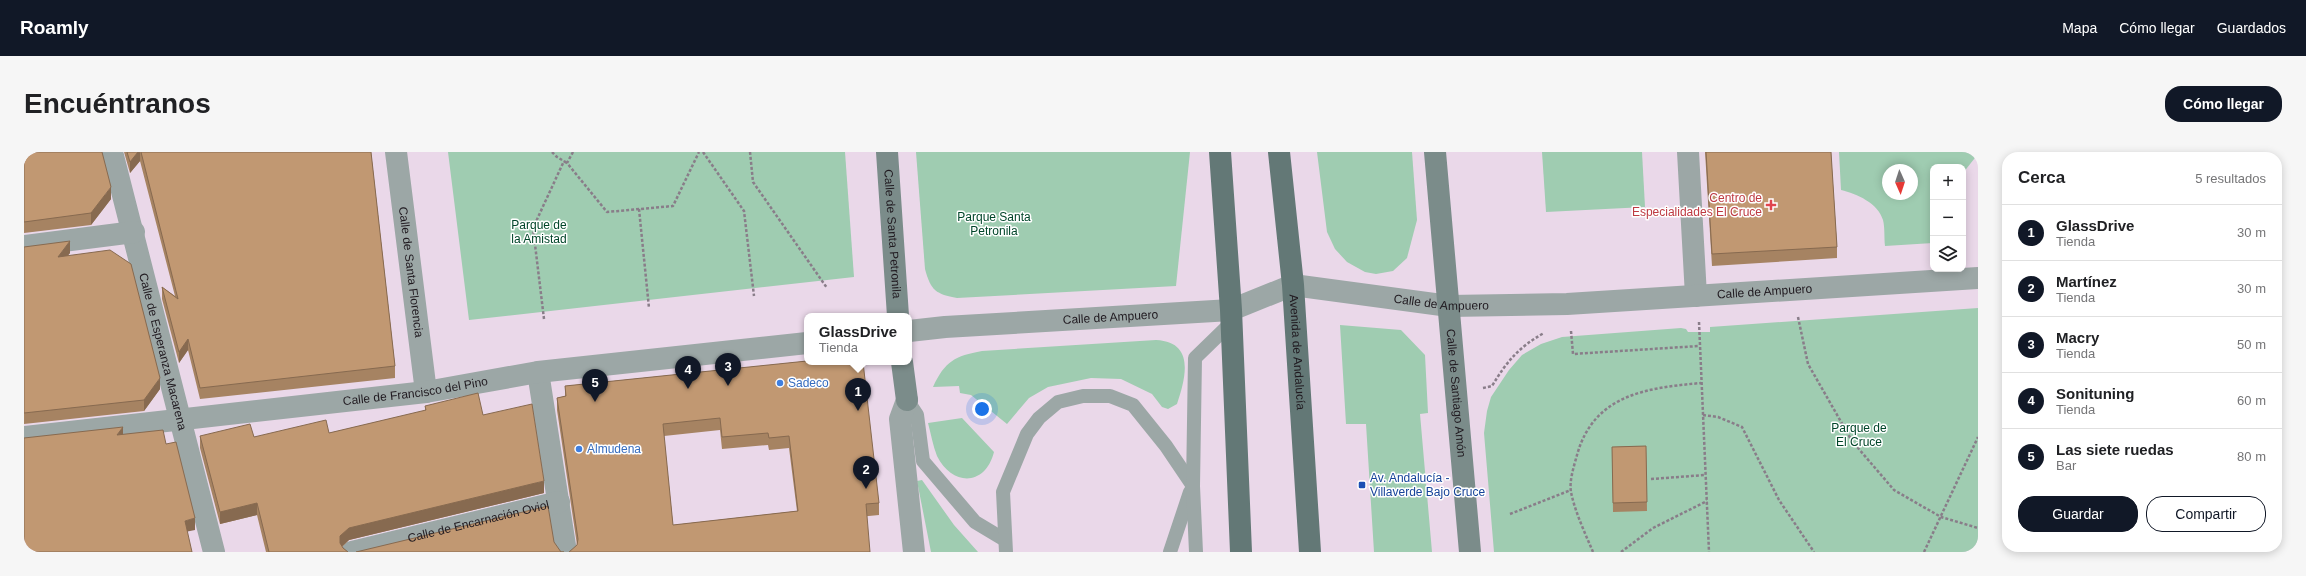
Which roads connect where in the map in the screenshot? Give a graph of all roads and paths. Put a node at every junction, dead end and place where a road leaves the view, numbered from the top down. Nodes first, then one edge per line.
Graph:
1 (112, 152) edge
2 (396, 152) edge
3 (552, 152) edge
4 (572, 152) edge
5 (699, 152) edge
6 (703, 152) edge
7 (750, 152) edge
8 (887, 152) edge
9 (1220, 152) edge
10 (1279, 152) edge
11 (1435, 152) edge
12 (1688, 152) edge
13 (564, 161) junction
14 (568, 163) junction
15 (639, 209) junction
16 (134, 232) junction
17 (24, 246) edge
18 (1978, 278) edge
19 (1293, 285) junction
20 (827, 288) dead end
21 (754, 296) dead end
22 (1696, 296) junction
23 (1449, 306) junction
24 (649, 308) dead end
25 (898, 313) edge
26 (1231, 316) junction
27 (1798, 316) dead end
28 (544, 320) dead end
29 (1698, 322) dead end
30 (1571, 330) dead end
31 (912, 331) edge
32 (1544, 333) dead end
33 (804, 343) edge
34 (1699, 346) junction
35 (902, 365) edge
36 (538, 372) junction
37 (1701, 383) junction
38 (1481, 388) dead end
39 (426, 392) junction
40 (907, 400) junction
41 (1703, 416) junction
42 (180, 421) junction
43 (24, 437) edge
44 (1978, 437) edge
45 (1705, 475) junction
46 (1651, 479) dead end
47 (1192, 486) junction
48 (1571, 490) junction
49 (1707, 501) junction
50 (559, 502) junction
51 (1510, 514) dead end
52 (1941, 517) junction
53 (1978, 528) edge
54 (1005, 546) edge
55 (214, 552) edge
56 (352, 552) edge
57 (566, 552) edge
58 (914, 552) edge
59 (1170, 552) edge
60 (1196, 552) edge
61 (1241, 552) edge
62 (1310, 552) edge
63 (1470, 552) edge
64 (1593, 552) edge
65 (1621, 552) edge
66 (1709, 552) edge
67 (1814, 552) edge
68 (1924, 552) edge

1 - 16 street, Calle de Esperanza Macarena
2 - 39 street, Calle de Santa Florencia
3 - 13 path
4 - 14 path
5 - 15 path
6 - 21 path
7 - 20 path
8 - 25 street, Calle de Santa Petronila
9 - 26 main road
10 - 19 main road, Avenida de Andalucía
11 - 23 street, Calle de Santiago Amón
12 - 22 street
13 - 14 path
13 - 28 path
14 - 15 path
15 - 24 path
16 - 17 street
16 - 42 street, Calle de Esperanza Macarena
18 - 22 street, Calle de Ampuero
19 - 23 street, Calle de Ampuero
19 - 26 street, Calle de Ampuero
19 - 62 main road, Avenida de Andalucía
22 - 23 street, Calle de Ampuero
23 - 63 street, Calle de Santiago Amón
26 - 31 street, Calle de Ampuero
26 - 47 lane
26 - 61 main road
27 - 52 path
29 - 34 path
30 - 34 path
32 - 38 path
33 - 36 street, Calle de Francisco del Pino
34 - 37 path
35 - 40 street
36 - 39 street, Calle de Francisco del Pino
36 - 50 street
37 - 41 path
37 - 48 path
39 - 42 street, Calle de Francisco del Pino
40 - 54 lane
40 - 58 street
41 - 45 path
41 - 67 path
42 - 43 street, Calle de Francisco del Pino
42 - 55 street, Calle de Esperanza Macarena
44 - 52 path
45 - 46 path
45 - 49 path
47 - 54 lane
47 - 59 lane
47 - 60 lane
48 - 51 path
48 - 64 path
49 - 65 path
49 - 66 path
50 - 56 street, Calle de Encarnación Oviol
50 - 57 street
52 - 53 path
52 - 68 path

